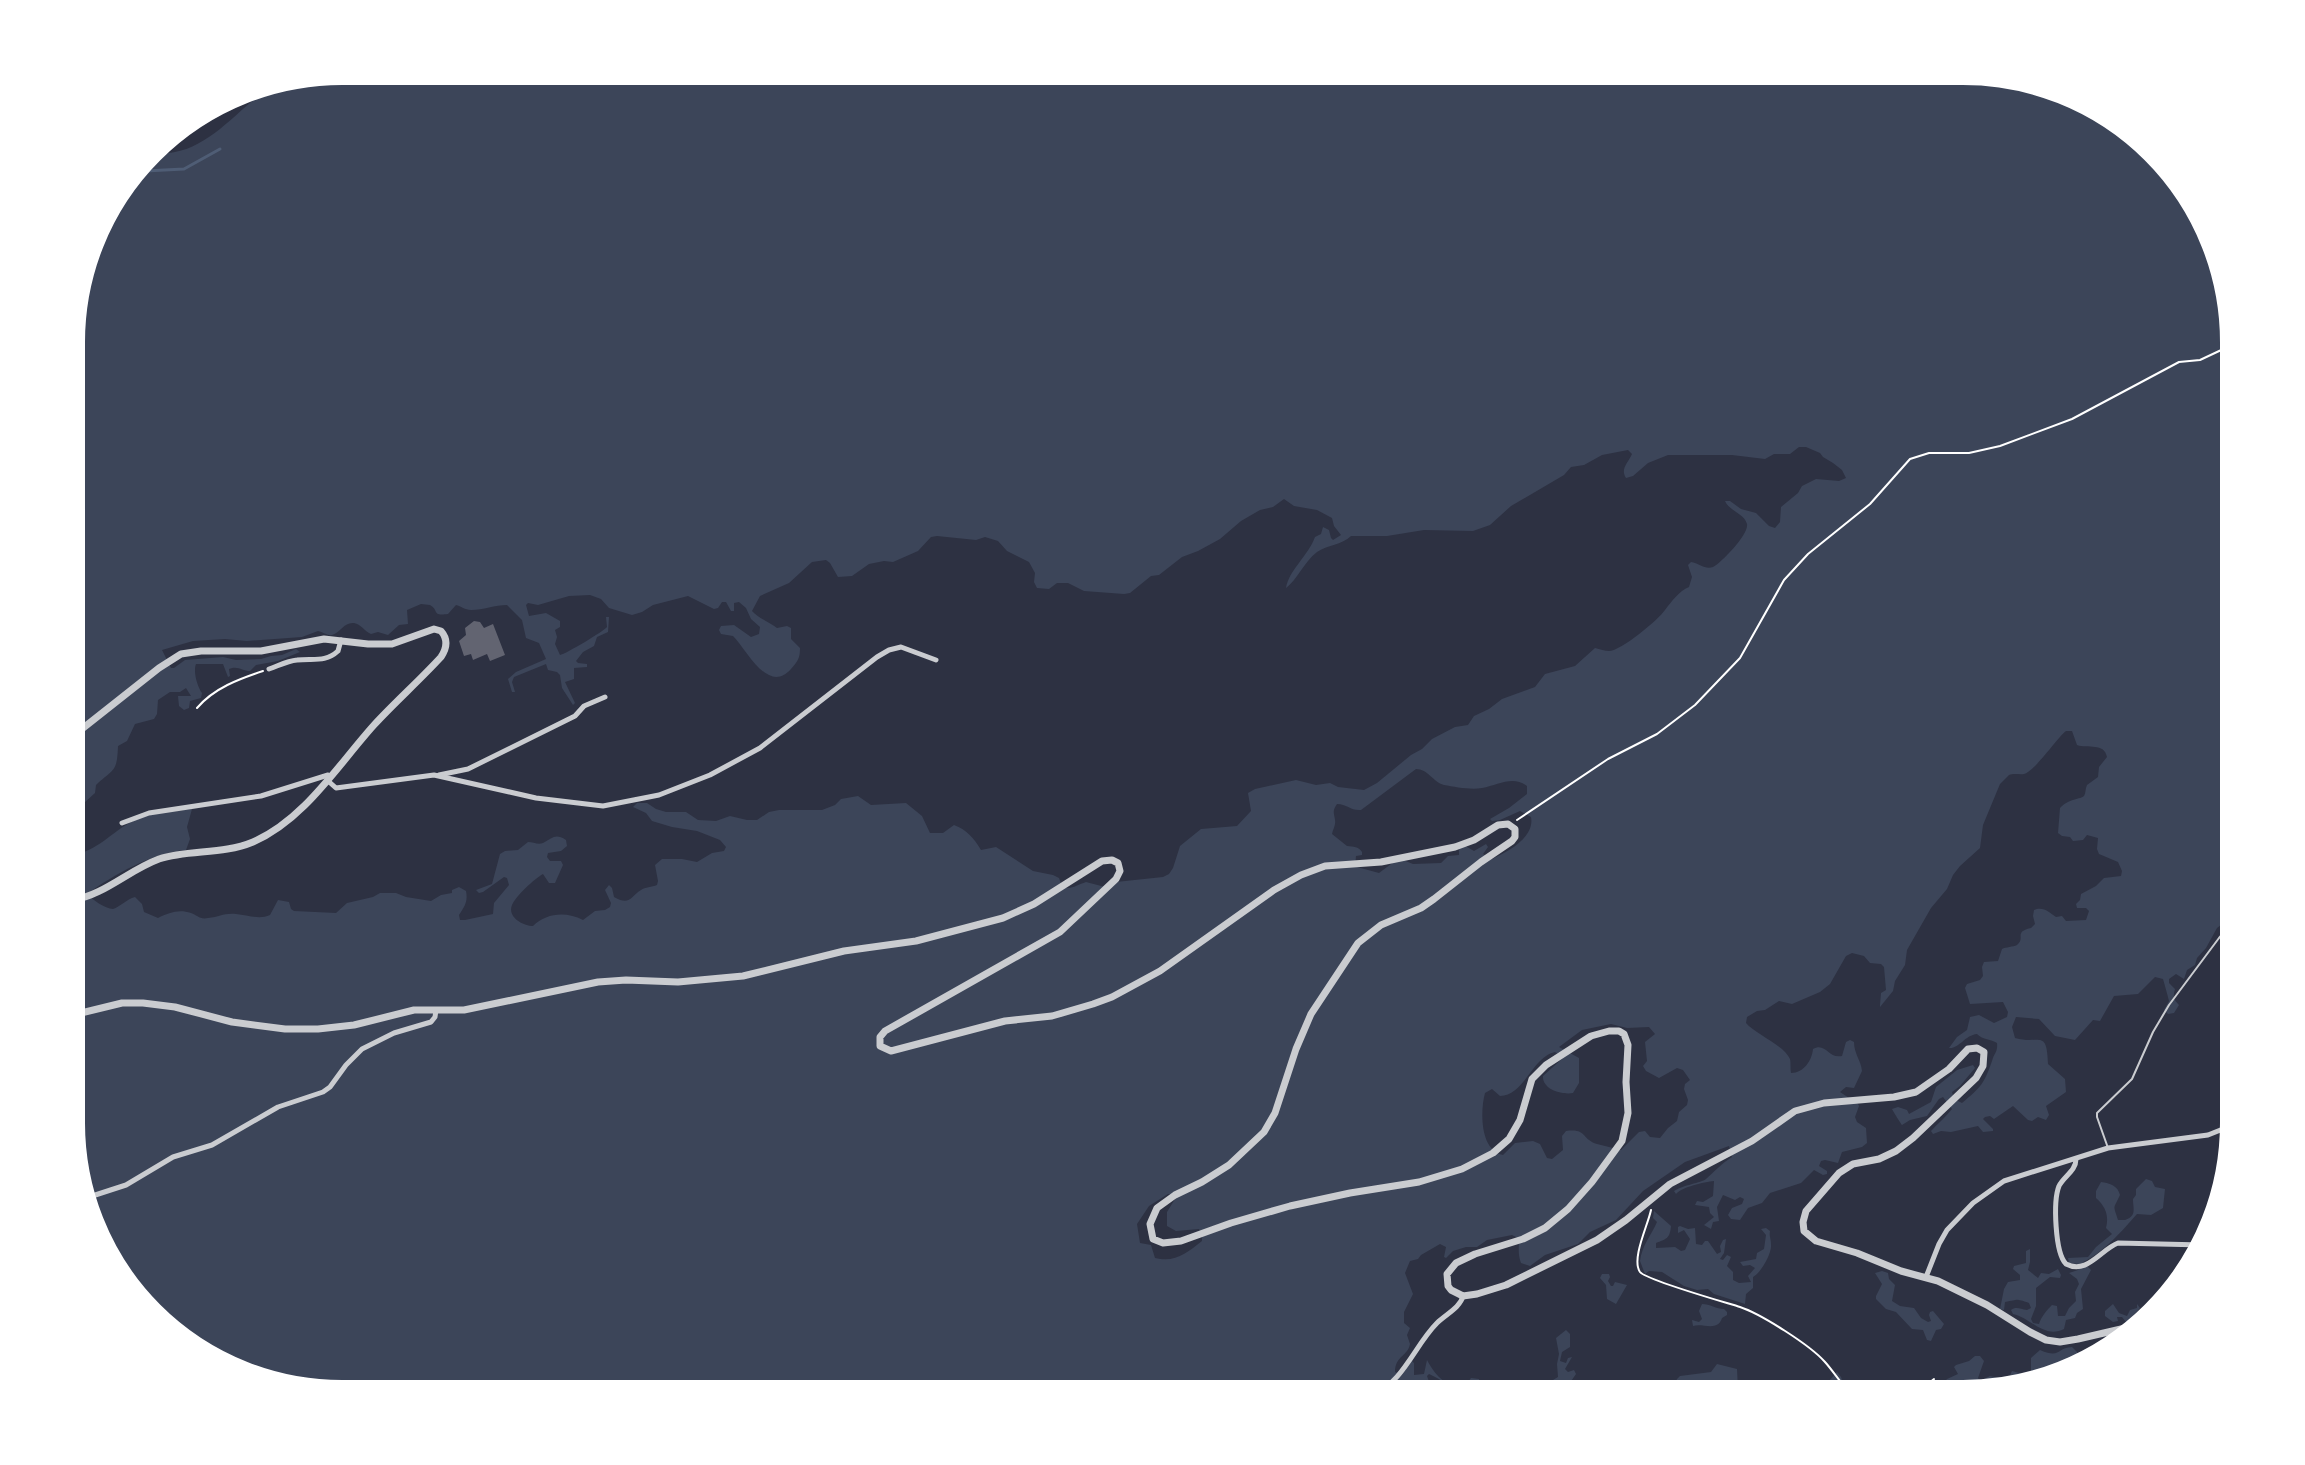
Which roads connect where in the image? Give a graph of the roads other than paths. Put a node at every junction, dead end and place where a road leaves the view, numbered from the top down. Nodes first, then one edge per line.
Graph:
1 (341, 640) junction
2 (936, 660) dead end
3 (269, 669) road end
4 (604, 697) dead end
5 (81, 730) edge
6 (434, 775) junction
7 (328, 778) junction
8 (122, 823) dead end
9 (81, 898) edge
10 (2224, 932) edge
11 (436, 1010) junction
12 (81, 1013) edge
13 (2224, 1128) edge
14 (2108, 1148) junction
15 (2076, 1159) junction
16 (91, 1195) edge
17 (2194, 1245) edge
18 (1926, 1276) junction
19 (1463, 1296) junction
20 (2124, 1328) edge
21 (1390, 1384) edge

1 - 3 street
1 - 5 street
1 - 7 street
2 - 6 street
4 - 6 street
6 - 7 street
7 - 8 street
7 - 9 street
10 - 14 lane
11 - 12 street
11 - 16 street
11 - 19 street
13 - 14 street
14 - 15 street
15 - 17 street
15 - 18 street
18 - 19 street
18 - 20 street
19 - 21 street

